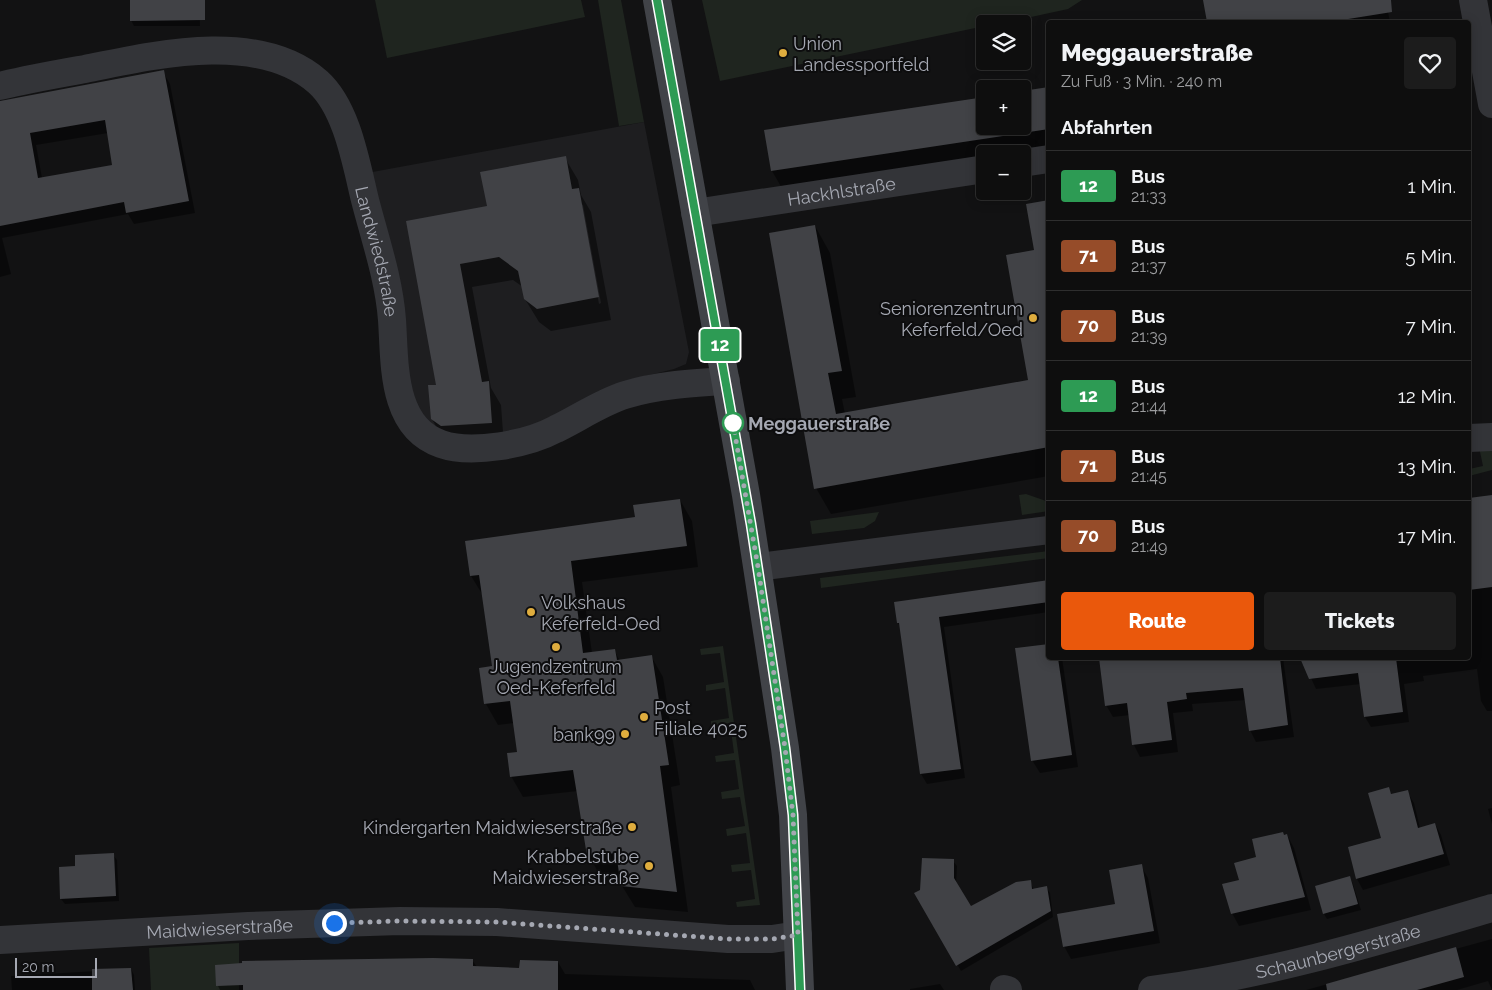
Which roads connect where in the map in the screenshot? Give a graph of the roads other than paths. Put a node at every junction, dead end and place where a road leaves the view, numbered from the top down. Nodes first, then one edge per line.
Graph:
1 (656, 0) edge
2 (1473, 0) edge
3 (0, 86) edge
4 (1492, 104) edge
5 (1046, 159) edge
6 (1031, 162) edge
7 (976, 170) edge
8 (696, 213) junction
9 (726, 380) junction
10 (1492, 437) edge
11 (1471, 438) edge
12 (1046, 530) edge
13 (758, 567) junction
14 (1492, 908) edge
15 (798, 935) junction
16 (0, 940) edge
17 (800, 990) edge
18 (1152, 990) edge

1 - 8 main road
2 - 4 street
3 - 9 street, Landwiedstraße
5 - 6 street
7 - 8 street, Hackhlstraße
8 - 9 main road
9 - 13 main road
10 - 11 street
12 - 13 street
13 - 15 main road
14 - 18 street, Schaunbergerstraße
15 - 16 street, Maidwieserstraße
15 - 17 main road

